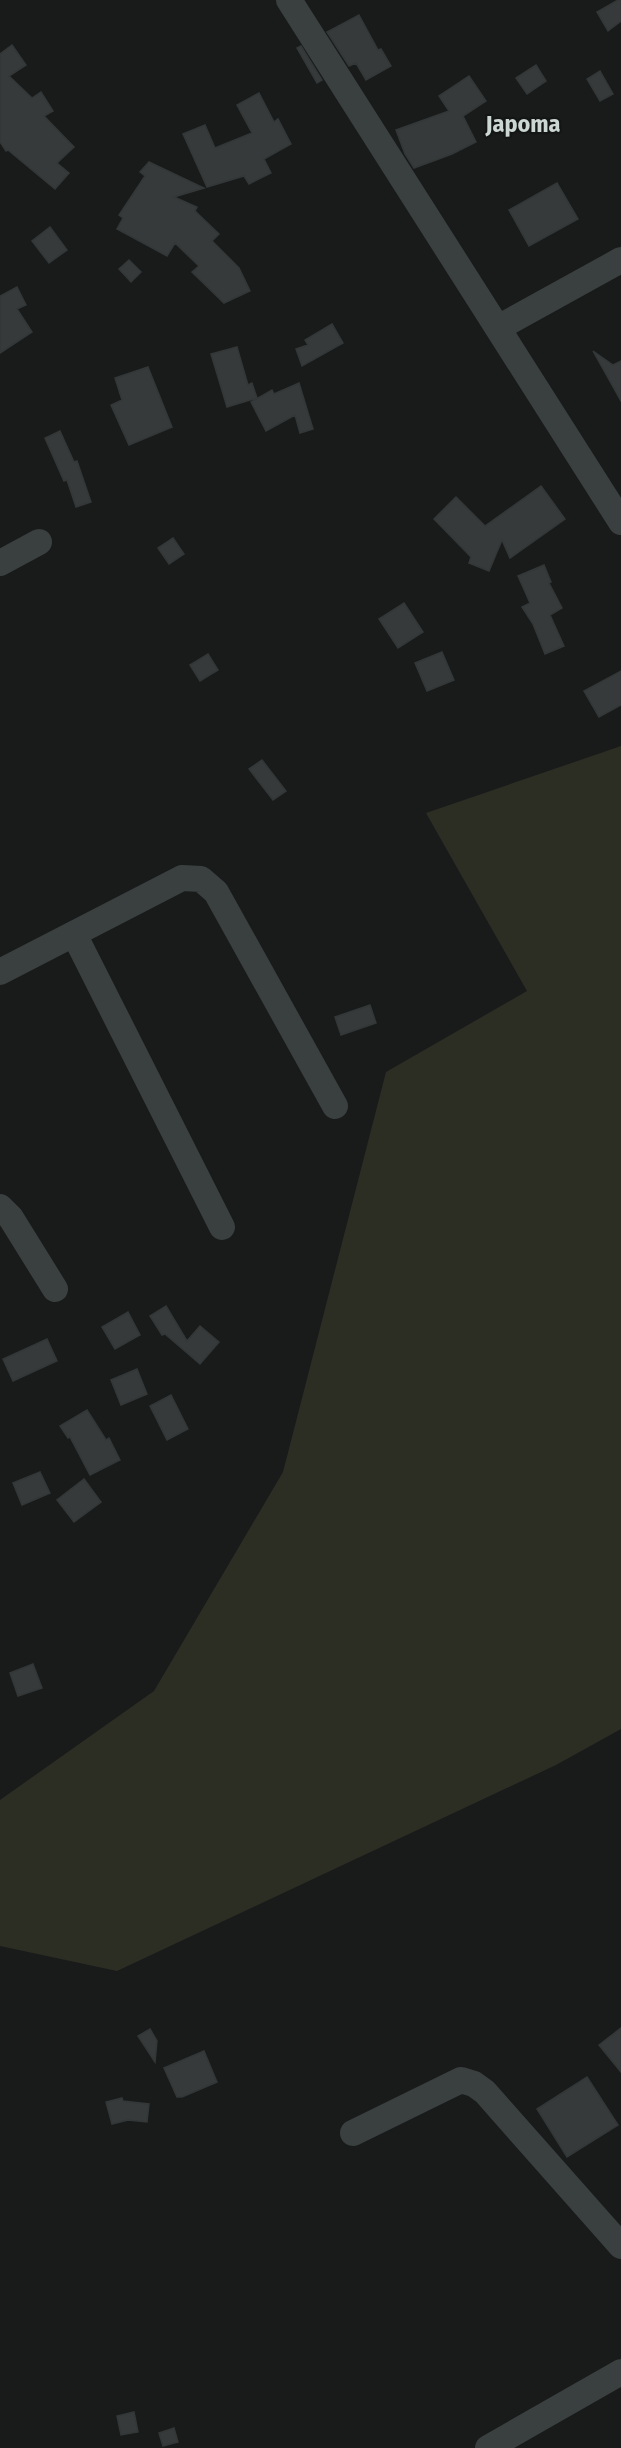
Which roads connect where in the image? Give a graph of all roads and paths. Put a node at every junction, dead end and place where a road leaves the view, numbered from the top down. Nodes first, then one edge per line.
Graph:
1 (289, 0) edge
2 (621, 260) edge
3 (498, 328) junction
4 (621, 522) edge
5 (39, 542) dead end
6 (0, 563) edge
7 (74, 934) junction
8 (0, 972) edge
9 (335, 1106) dead end
10 (0, 1208) edge
11 (222, 1227) dead end
12 (55, 1289) dead end
13 (353, 2133) dead end
14 (621, 2246) edge
15 (621, 2372) edge
16 (488, 2448) edge

1 - 3 street
2 - 3 street
3 - 4 street
5 - 6 street
7 - 8 street
7 - 9 street
7 - 11 street
10 - 12 street
13 - 14 street
15 - 16 street

